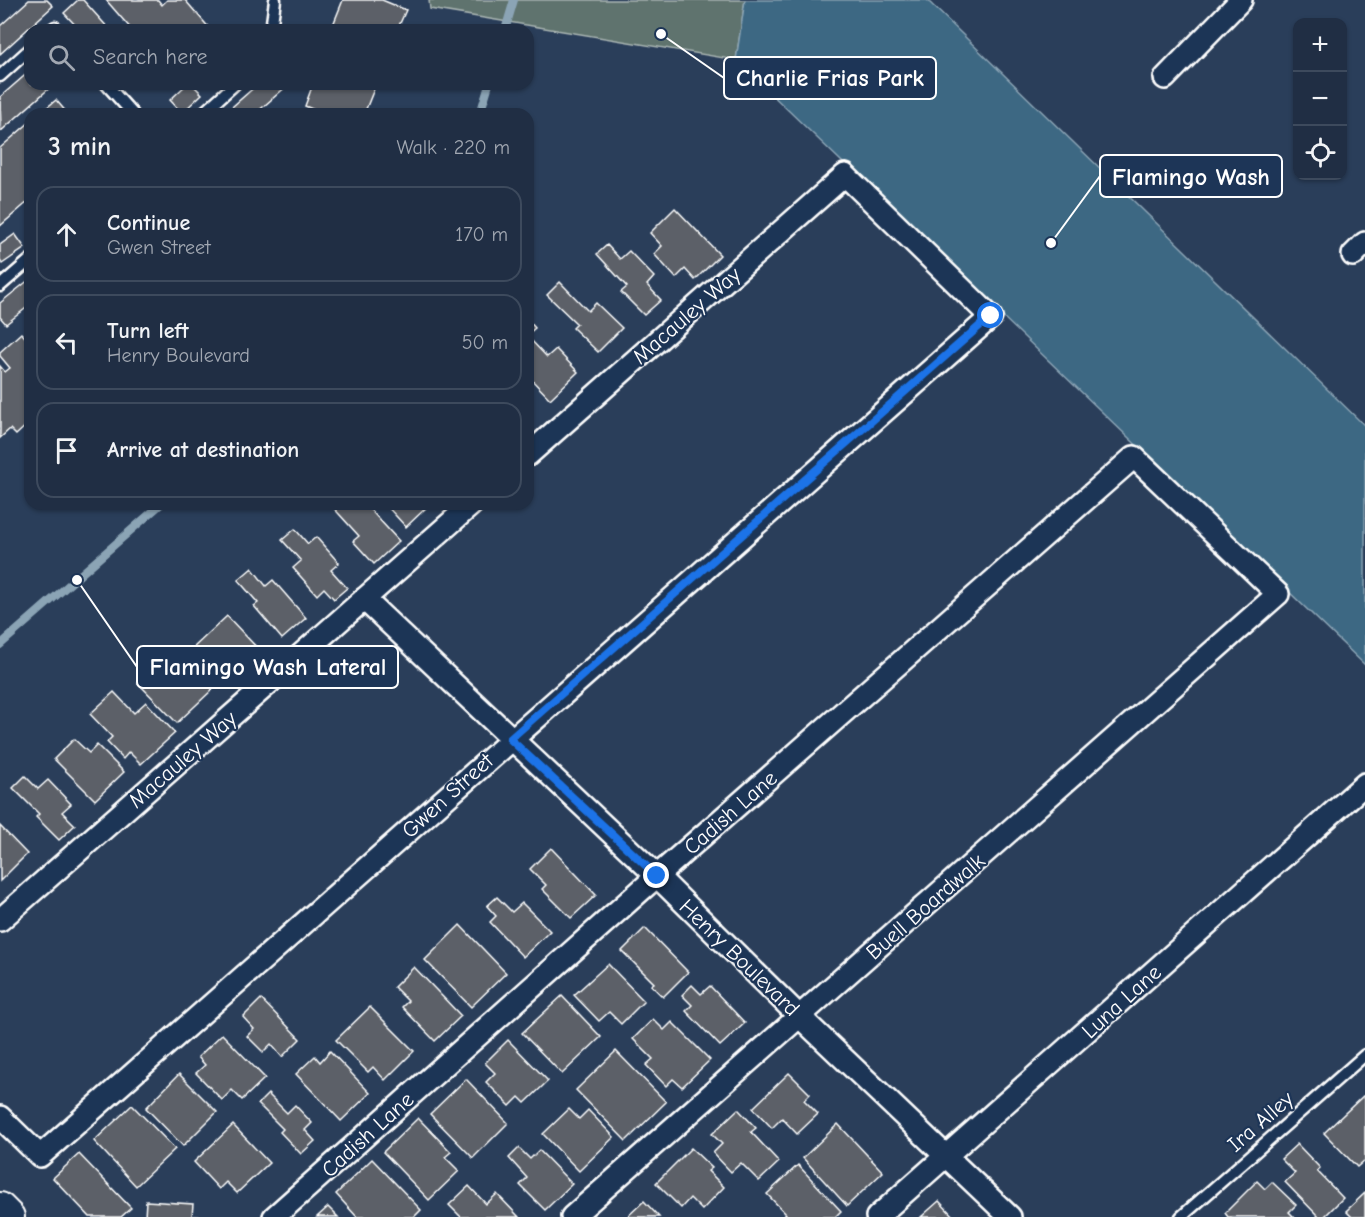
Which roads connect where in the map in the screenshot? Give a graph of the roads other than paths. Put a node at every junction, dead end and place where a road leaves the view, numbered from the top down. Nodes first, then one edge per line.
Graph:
1 (275, 0) edge
2 (1241, 0) edge
3 (272, 24) edge
4 (24, 54) edge
5 (0, 76) edge
6 (1165, 78) dead end
7 (111, 90) edge
8 (228, 90) edge
9 (128, 108) edge
10 (209, 108) edge
11 (845, 175) joint
12 (24, 265) edge
13 (0, 286) edge
14 (534, 450) edge
15 (1134, 456) joint
16 (465, 510) edge
17 (364, 599) junction
18 (510, 739) junction
19 (1365, 784) edge
20 (657, 876) junction
21 (0, 920) edge
22 (800, 1017) junction
23 (1365, 1055) edge
24 (0, 1117) edge
25 (946, 1156) junction
26 (0, 1208) edge
27 (9, 1217) edge
28 (274, 1217) edge
29 (572, 1217) edge
30 (877, 1217) edge
31 (1010, 1217) edge
32 (1181, 1217) edge

1 - 3 lane
2 - 6 street
4 - 5 lane
7 - 9 lane
8 - 10 lane
11 - 14 street, Macauley Way
11 - 18 street, Gwen Street
12 - 13 lane
15 - 20 street, Cadish Lane
15 - 22 street, Buell Boardwalk
16 - 17 street, Macauley Way
17 - 18 street, Henry Boulevard
17 - 21 street, Macauley Way
18 - 20 street, Henry Boulevard
18 - 24 street, Gwen Street
19 - 25 street, Luna Lane
20 - 22 street, Henry Boulevard
20 - 28 street, Cadish Lane
22 - 25 street, Henry Boulevard
22 - 29 street, Buell Boardwalk
23 - 32 lane, Ira Alley
25 - 30 street, Luna Lane
25 - 31 street, Henry Boulevard
26 - 27 main road

